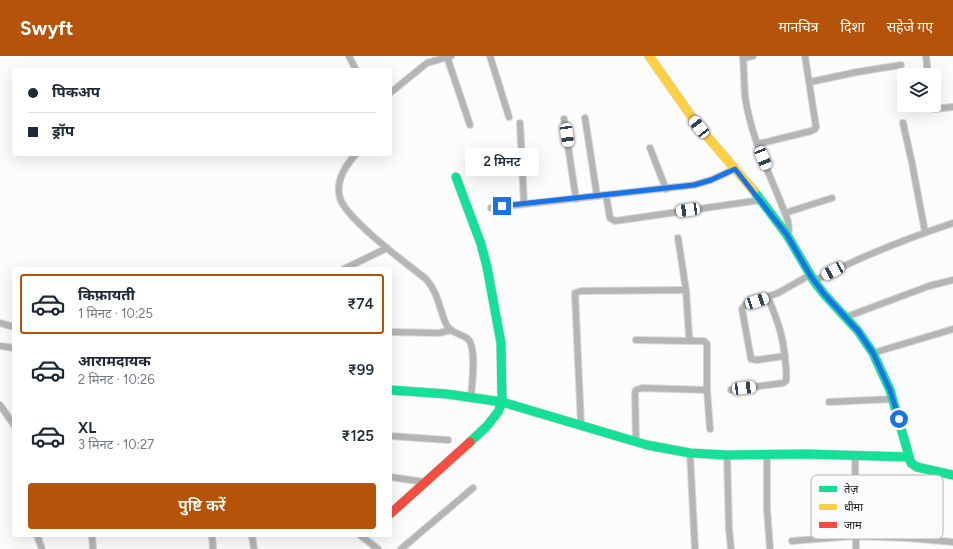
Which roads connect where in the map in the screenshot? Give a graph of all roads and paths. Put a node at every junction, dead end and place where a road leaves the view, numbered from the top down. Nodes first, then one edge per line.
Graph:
1 (349, 56) edge
2 (449, 56) edge
3 (490, 56) edge
4 (649, 56) edge
5 (753, 56) edge
6 (806, 56) edge
7 (926, 56) edge
8 (743, 57) edge
9 (901, 65) dead end
10 (355, 68) edge
11 (927, 68) edge
12 (810, 82) junction
13 (392, 91) edge
14 (953, 107) edge
15 (941, 108) edge
16 (509, 117) dead end
17 (585, 118) dead end
18 (564, 119) dead end
19 (520, 123) dead end
20 (903, 123) dead end
21 (470, 125) dead end
22 (758, 144) junction
23 (650, 148) dead end
24 (354, 156) edge
25 (735, 169) junction
26 (456, 177) dead end
27 (666, 189) junction
28 (606, 195) junction
29 (597, 196) junction
30 (832, 198) dead end
31 (576, 199) junction
32 (761, 200) junction
33 (524, 204) junction
34 (491, 208) dead end
35 (785, 213) junction
36 (953, 223) edge
37 (925, 232) junction
38 (787, 235) junction
39 (678, 238) dead end
40 (387, 248) junction
41 (348, 267) edge
42 (812, 278) junction
43 (953, 280) edge
44 (686, 290) junction
45 (768, 297) junction
46 (846, 317) junction
47 (0, 323) edge
48 (12, 326) edge
49 (953, 329) edge
50 (450, 330) junction
51 (392, 332) edge
52 (636, 340) dead end
53 (691, 340) junction
54 (0, 346) edge
55 (12, 348) edge
56 (873, 353) junction
57 (785, 356) junction
58 (392, 390) edge
59 (707, 390) junction
60 (731, 390) dead end
61 (471, 397) junction
62 (893, 399) junction
63 (502, 402) junction
64 (829, 402) dead end
65 (0, 405) edge
66 (12, 422) edge
67 (581, 425) junction
68 (710, 429) dead end
69 (392, 436) edge
70 (448, 440) dead end
71 (636, 441) junction
72 (690, 453) junction
73 (855, 455) junction
74 (727, 456) junction
75 (767, 456) junction
76 (908, 457) junction
77 (855, 475) edge
78 (953, 475) edge
79 (392, 477) edge
80 (425, 482) junction
81 (473, 488) dead end
82 (392, 512) edge
83 (37, 537) edge
84 (92, 537) edge
85 (212, 537) edge
86 (252, 537) edge
87 (364, 537) edge
88 (811, 539) edge
89 (855, 539) edge
90 (918, 539) edge
91 (792, 540) dead end
92 (953, 542) edge
93 (213, 548) dead end
94 (42, 549) edge
95 (92, 549) edge
96 (254, 549) edge
97 (378, 549) edge
98 (401, 549) edge
99 (695, 549) edge
100 (731, 549) edge
101 (770, 549) edge
102 (856, 549) edge

1 - 10 street
2 - 13 street
2 - 21 street
3 - 16 street
4 - 25 street
5 - 8 street
6 - 12 street
7 - 11 street
8 - 22 street
9 - 12 street
12 - 22 street
14 - 15 street
17 - 29 street
18 - 31 street
19 - 33 street
20 - 37 street
22 - 35 street
23 - 27 street
24 - 40 street
25 - 27 street
25 - 32 street
26 - 63 street
27 - 28 street
28 - 29 street
28 - 32 street
29 - 31 street
30 - 35 street
31 - 33 street
32 - 38 street
33 - 34 street
35 - 38 street
36 - 37 street
37 - 42 street
38 - 42 street
39 - 44 street
40 - 41 street
40 - 50 street
42 - 45 street
42 - 46 street
43 - 46 street
44 - 53 street
44 - 67 street
45 - 57 street
45 - 57 street
46 - 56 street
47 - 48 street
49 - 56 street
50 - 51 street
50 - 61 street
52 - 53 street
53 - 59 street
54 - 55 street
56 - 62 street
57 - 60 street
58 - 61 street
59 - 68 street
59 - 71 street
61 - 63 street
62 - 64 street
62 - 76 street
63 - 67 street
63 - 80 street
65 - 66 street
67 - 71 street
69 - 70 street
71 - 72 street
72 - 74 street
72 - 99 street
73 - 75 street
73 - 76 street
73 - 77 street
74 - 75 street
74 - 100 street
75 - 101 street
76 - 78 street
79 - 80 street
80 - 82 street
81 - 98 street
83 - 94 street
84 - 95 street
85 - 93 street
86 - 96 street
87 - 97 street
88 - 91 street
89 - 102 street
90 - 92 street

